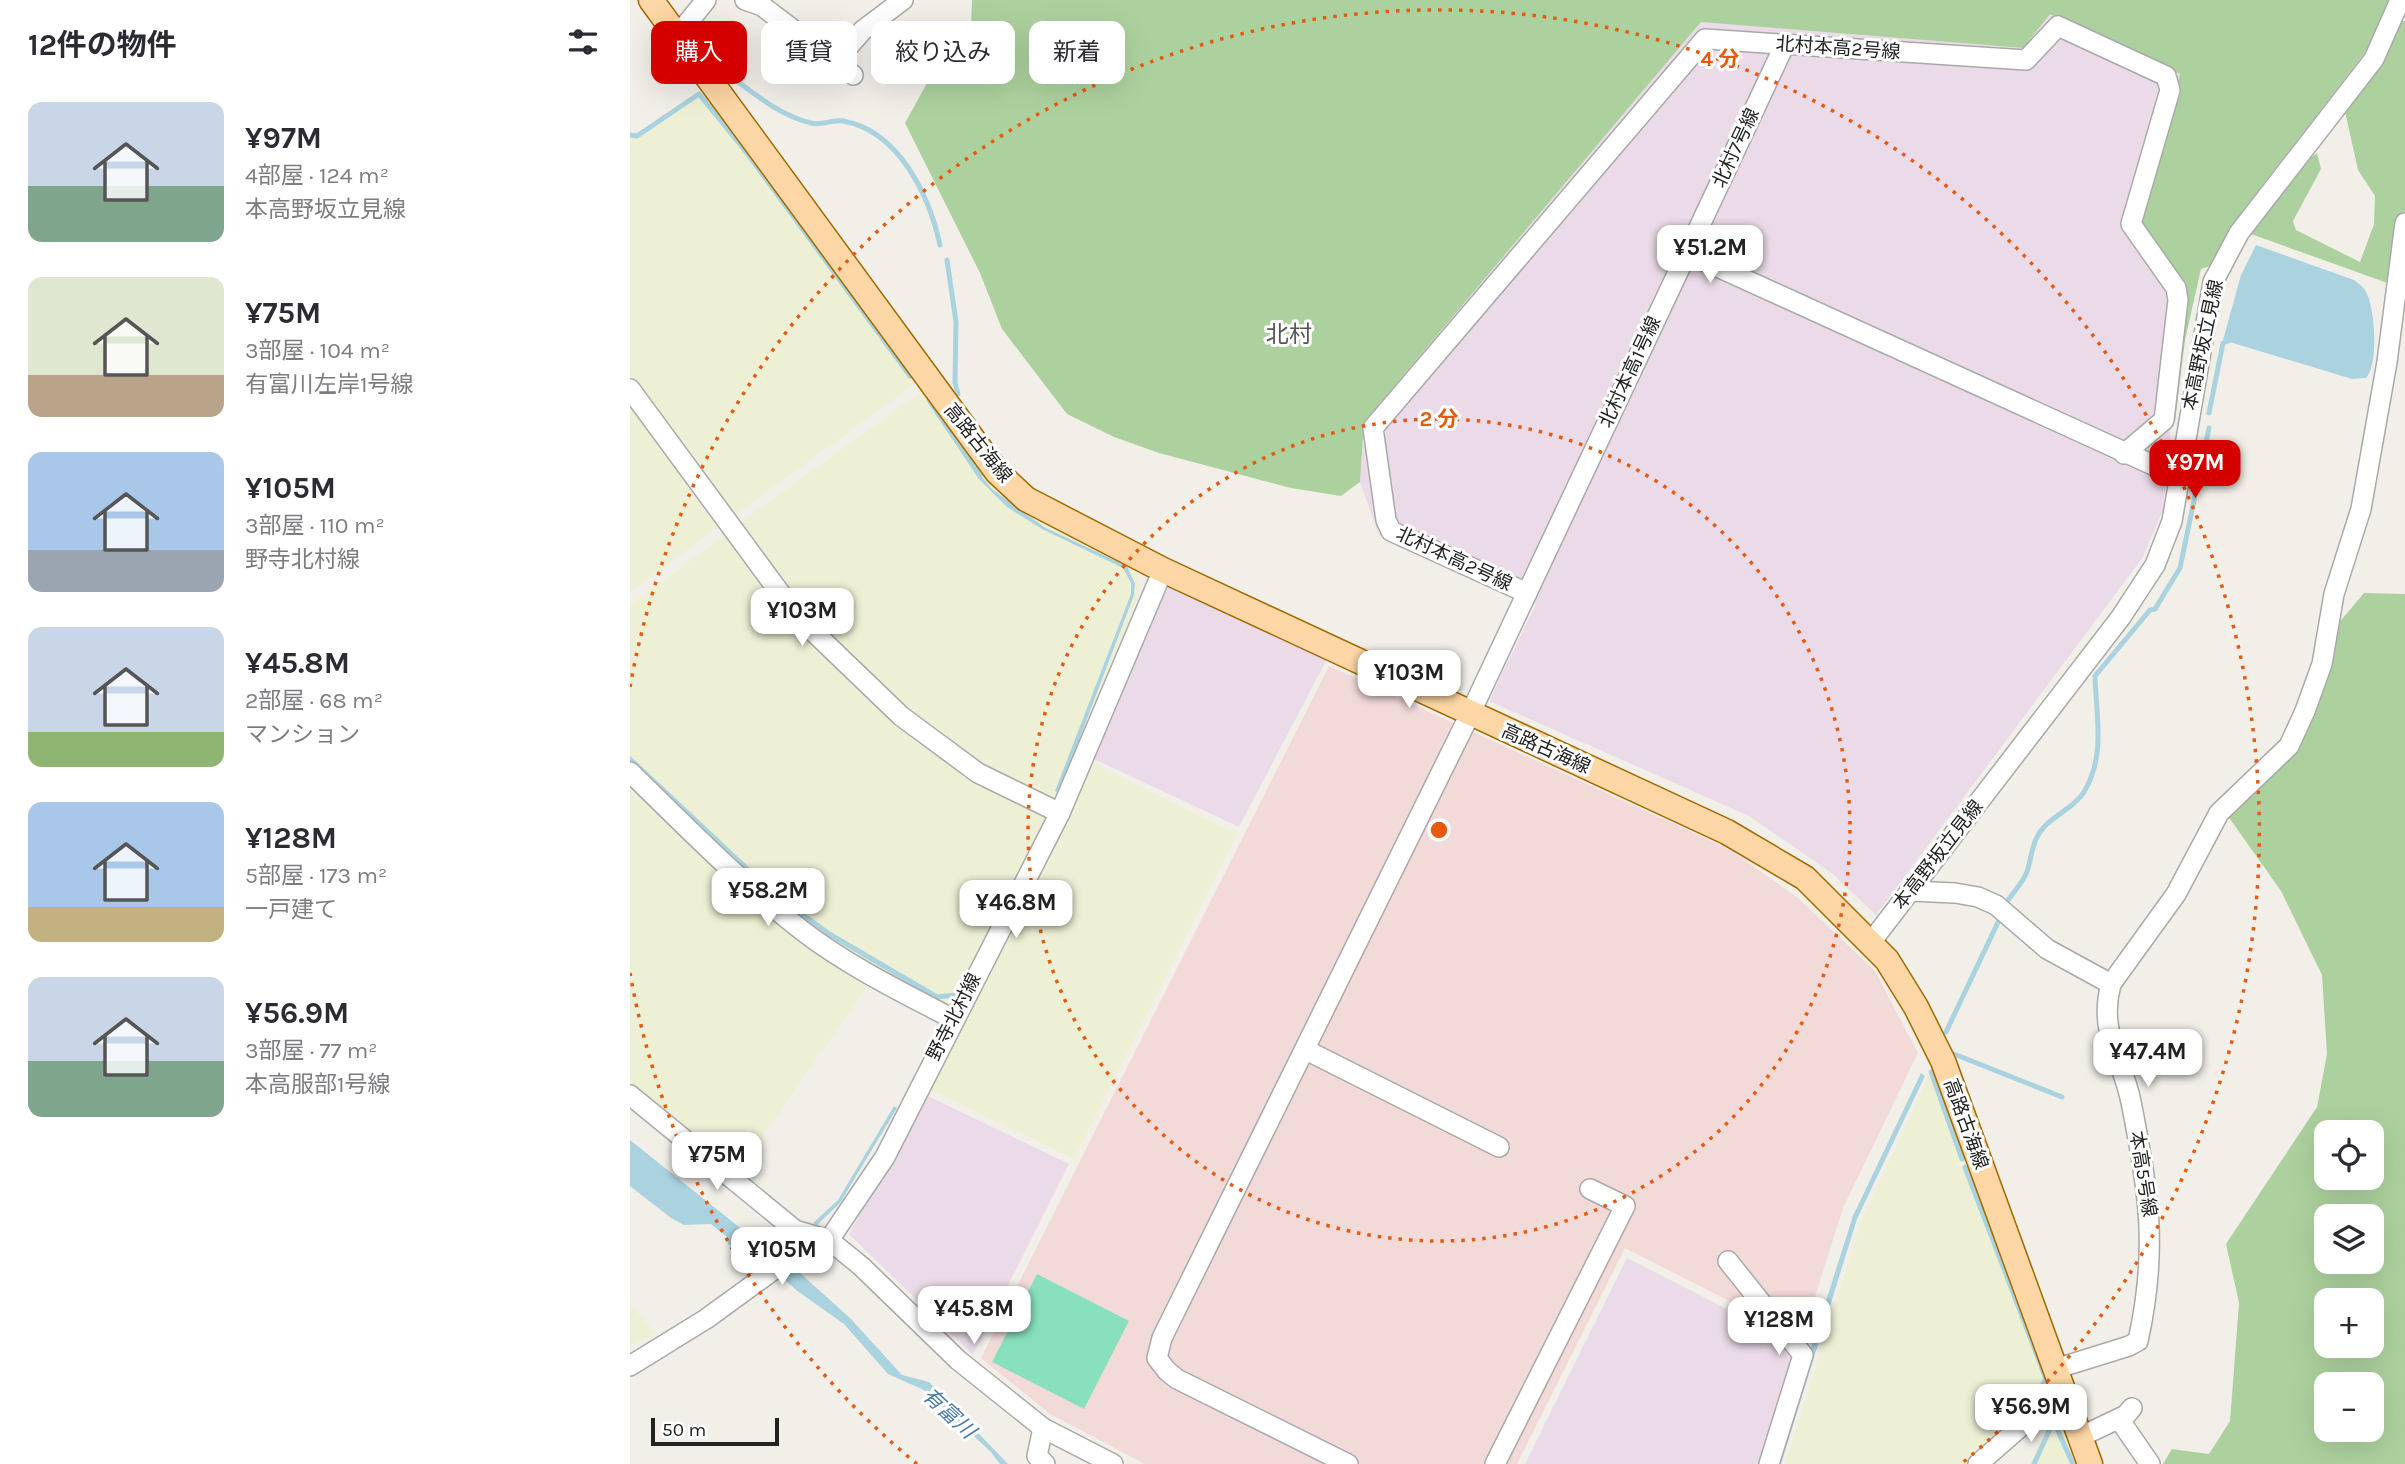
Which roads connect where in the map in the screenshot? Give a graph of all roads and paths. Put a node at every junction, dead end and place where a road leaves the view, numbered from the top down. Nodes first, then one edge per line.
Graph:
1 (651, 0) edge
2 (706, 0) edge
3 (773, 0) edge
4 (903, 0) edge
5 (2400, 0) edge
6 (748, 1) edge
7 (666, 21) edge
8 (689, 21) edge
9 (782, 21) edge
10 (857, 37) edge
11 (1784, 44) junction
12 (712, 84) edge
13 (2405, 223) edge
14 (1687, 253) junction
15 (630, 389) edge
16 (2124, 454) junction
17 (2177, 476) junction
18 (1163, 570) junction
19 (1527, 593) junction
20 (1470, 714) junction
21 (630, 772) edge
22 (1060, 813) junction
23 (1910, 891) junction
24 (1871, 943) junction
25 (2111, 984) junction
26 (953, 1019) junction
27 (1306, 1050) junction
28 (630, 1096) edge
29 (1499, 1147) dead end
30 (1590, 1189) dead end
31 (829, 1240) junction
32 (1728, 1261) dead end
33 (630, 1366) edge
34 (2054, 1369) junction
35 (2064, 1397) junction
36 (1043, 1428) junction
37 (2080, 1437) junction
38 (1045, 1464) edge
39 (1112, 1464) edge
40 (1348, 1464) edge
41 (1495, 1464) edge
42 (1769, 1464) edge
43 (1978, 1464) edge
44 (2090, 1464) edge
45 (2154, 1464) edge

1 - 7 main road, 高路古海線
2 - 8 street
3 - 6 street
4 - 10 street
5 - 17 street, 本高野坂立見線
6 - 9 street
11 - 14 street, 北村7号線
11 - 16 street, 北村本高2号線
11 - 19 street, 北村本高2号線
12 - 18 main road, 高路古海線
13 - 25 street
14 - 16 street
14 - 19 street, 北村本高1号線
15 - 22 street
16 - 17 street
17 - 23 street, 本高野坂立見線
18 - 20 main road, 高路古海線
18 - 22 street, 野寺北村線
19 - 20 street, 北村本高1号線
20 - 24 main road, 高路古海線
20 - 27 street, 北村本高1号線
21 - 26 street
22 - 26 street, 野寺北村線
23 - 24 street, 本高野坂立見線
23 - 25 street
24 - 34 main road, 高路古海線
25 - 34 street, 本高5号線
26 - 31 street, 野寺北村線
27 - 29 street
27 - 40 street, 北村本高1号線
28 - 31 street
30 - 41 street
31 - 33 street
31 - 36 street
32 - 42 street
34 - 35 main road, 高路古海線
35 - 37 main road, 高路古海線
35 - 43 street
36 - 38 street
36 - 39 street
37 - 44 main road, 高路古海線
37 - 45 street

